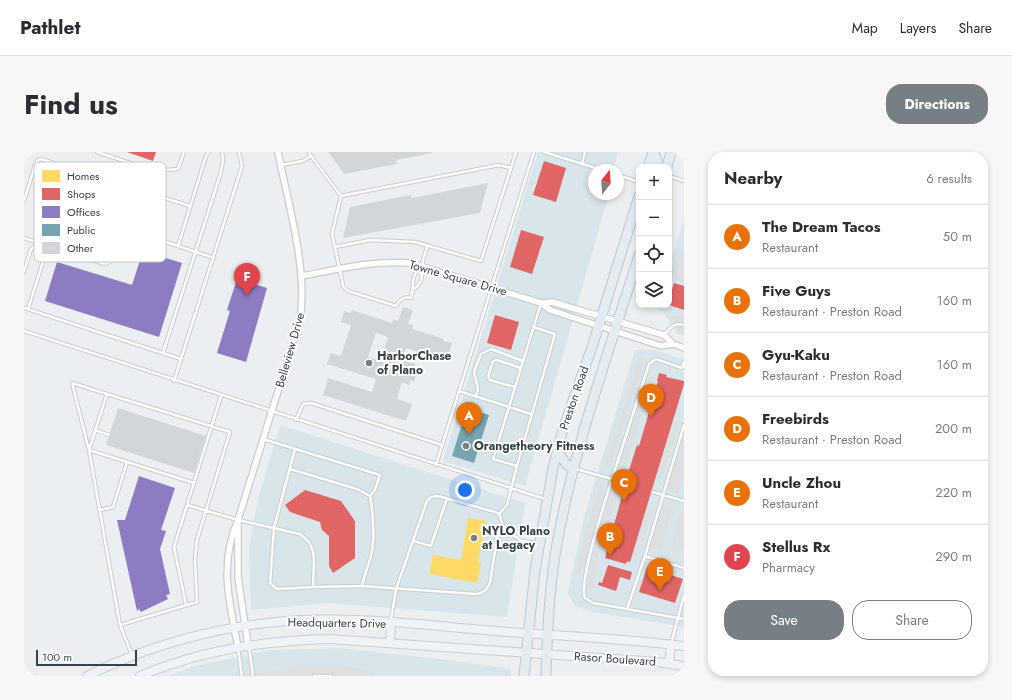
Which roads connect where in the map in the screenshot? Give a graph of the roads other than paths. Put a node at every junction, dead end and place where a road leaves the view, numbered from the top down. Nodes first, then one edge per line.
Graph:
1 (98, 152) edge
2 (184, 152) edge
3 (209, 152) edge
4 (222, 152) edge
5 (239, 152) edge
6 (278, 152) edge
7 (309, 152) edge
8 (516, 152) edge
9 (534, 152) edge
10 (544, 152) edge
11 (585, 152) edge
12 (653, 152) edge
13 (671, 152) edge
14 (311, 156) junction
15 (37, 162) edge
16 (51, 162) edge
17 (129, 162) edge
18 (582, 164) junction
19 (649, 164) edge
20 (658, 164) edge
21 (668, 164) edge
22 (280, 166) junction
23 (588, 166) edge
24 (34, 168) edge
25 (511, 168) junction
26 (166, 171) edge
27 (624, 177) edge
28 (672, 177) edge
29 (636, 181) edge
30 (684, 181) edge
31 (340, 196) junction
32 (166, 198) edge
33 (638, 200) edge
34 (24, 201) edge
35 (190, 206) junction
36 (24, 238) edge
37 (34, 241) edge
38 (166, 242) edge
39 (428, 245) junction
40 (178, 246) junction
41 (34, 247) edge
42 (335, 247) junction
43 (196, 252) junction
44 (214, 258) junction
45 (43, 262) edge
46 (99, 262) edge
47 (110, 262) edge
48 (636, 264) edge
49 (422, 266) junction
50 (339, 269) junction
51 (24, 272) edge
52 (302, 276) junction
53 (491, 287) junction
54 (414, 289) junction
55 (541, 303) junction
56 (24, 308) edge
57 (28, 309) junction
58 (602, 316) junction
59 (618, 321) junction
60 (684, 325) edge
61 (599, 326) junction
62 (533, 327) junction
63 (24, 331) edge
64 (615, 332) junction
65 (664, 335) junction
66 (673, 344) junction
67 (684, 348) edge
68 (163, 353) junction
69 (181, 359) junction
70 (523, 361) junction
71 (684, 362) edge
72 (521, 368) junction
73 (683, 369) edge
74 (174, 381) junction
75 (515, 388) junction
76 (459, 391) junction
77 (107, 394) junction
78 (221, 396) junction
79 (476, 397) junction
80 (509, 407) junction
81 (271, 412) junction
82 (531, 414) junction
83 (296, 420) junction
84 (684, 425) edge
85 (211, 426) junction
86 (95, 430) junction
87 (109, 434) dead end
88 (263, 439) junction
89 (442, 445) junction
90 (296, 449) junction
91 (88, 450) junction
92 (557, 451) junction
93 (127, 462) junction
94 (436, 465) junction
95 (517, 466) junction
96 (574, 468) junction
97 (290, 469) junction
98 (612, 479) junction
99 (620, 481) dead end
100 (194, 483) junction
101 (511, 489) junction
102 (653, 492) dead end
103 (663, 495) junction
104 (370, 496) junction
105 (447, 498) junction
106 (546, 499) junction
107 (684, 502) edge
108 (187, 504) junction
109 (100, 510) junction
110 (205, 510) junction
111 (499, 514) junction
112 (238, 520) junction
113 (502, 526) junction
114 (274, 528) junction
115 (414, 541) junction
116 (539, 544) junction
117 (645, 556) junction
118 (684, 568) edge
119 (362, 586) junction
120 (313, 587) junction
121 (396, 589) junction
122 (684, 596) edge
123 (186, 605) junction
124 (627, 609) junction
125 (677, 617) junction
126 (684, 619) edge
127 (391, 623) junction
128 (120, 625) junction
129 (246, 627) junction
130 (234, 629) junction
131 (528, 633) junction
132 (548, 634) junction
133 (390, 642) junction
134 (671, 644) junction
135 (248, 645) junction
136 (684, 646) edge
137 (238, 647) junction
138 (526, 652) junction
139 (547, 654) junction
140 (132, 656) junction
141 (669, 664) junction
142 (684, 666) edge
143 (87, 676) edge
144 (140, 676) edge
145 (242, 676) edge
146 (253, 676) edge
147 (314, 676) edge
148 (331, 676) edge
149 (524, 676) edge
150 (546, 676) edge

1 - 17 lane
2 - 26 lane
3 - 35 lane
4 - 43 lane
5 - 44 lane
6 - 22 street, Belleview Drive
7 - 14 lane
8 - 25 lane
9 - 53 lane
10 - 18 lane
11 - 18 lane
12 - 19 main road
12 - 20 main road
13 - 21 main road
14 - 22 lane
14 - 31 lane
15 - 16 lane
18 - 23 lane
22 - 52 street, Belleview Drive
24 - 34 lane
25 - 31 lane
25 - 39 lane
27 - 29 lane
28 - 30 lane
31 - 42 lane
32 - 35 lane
33 - 58 main road, Preston Road
35 - 40 lane
36 - 37 lane
38 - 40 lane
39 - 42 lane
39 - 49 lane
40 - 43 lane
41 - 51 lane
42 - 50 lane
43 - 44 lane
43 - 68 lane
44 - 69 lane
45 - 57 lane
46 - 47 lane
48 - 59 main road, Preston Road
49 - 50 street, Towne Square Drive
49 - 53 street, Towne Square Drive
49 - 54 lane
49 - 54 lane
50 - 52 street, Towne Square Drive
50 - 54 lane
52 - 81 street, Belleview Drive
53 - 55 street, Towne Square Drive
53 - 76 lane
55 - 58 street, Towne Square Drive
55 - 61 street, Towne Square Drive
55 - 62 lane
56 - 57 lane
57 - 68 lane
58 - 59 street, Towne Square Drive
58 - 61 main road, Preston Road
59 - 64 main road, Preston Road
59 - 65 street, Towne Square Drive
60 - 65 lane
61 - 64 street, Towne Square Drive
61 - 92 main road, Preston Road
62 - 70 lane
62 - 82 lane
63 - 74 lane
64 - 66 street, Towne Square Drive
64 - 96 main road, Preston Road
65 - 66 street, Towne Square Drive
66 - 67 street, Towne Square Drive
68 - 69 lane
69 - 74 lane
70 - 72 lane
70 - 79 lane
71 - 73 lane
72 - 75 lane
72 - 75 lane
73 - 98 lane
74 - 78 lane
75 - 80 lane
76 - 79 lane
76 - 89 lane
77 - 85 lane
77 - 86 lane
77 - 91 lane
78 - 81 lane
78 - 85 lane
79 - 80 lane
80 - 82 lane
80 - 95 lane
81 - 83 lane
81 - 88 street, Belleview Drive
82 - 95 lane
83 - 89 lane
83 - 94 lane
84 - 103 lane
85 - 100 lane
85 - 110 lane
86 - 87 lane
86 - 91 lane
88 - 90 lane
88 - 112 street, Belleview Drive
89 - 94 lane
90 - 97 lane
90 - 104 lane
91 - 93 lane
91 - 109 lane
92 - 96 main road
92 - 106 main road, Preston Road
93 - 100 lane
93 - 109 lane
94 - 101 lane
95 - 101 lane
96 - 98 lane
96 - 132 main road, Preston Road
97 - 104 lane
97 - 114 lane
98 - 99 lane
98 - 124 lane
100 - 108 lane
101 - 106 lane
101 - 111 lane
102 - 103 lane
103 - 107 lane
103 - 117 lane
104 - 119 lane
105 - 111 lane
105 - 115 lane
105 - 115 lane
106 - 116 main road, Preston Road
108 - 110 lane
108 - 123 lane
109 - 128 lane
110 - 112 lane
110 - 123 lane
111 - 113 lane
112 - 114 lane
112 - 129 street, Belleview Drive
112 - 130 street, Belleview Drive
113 - 116 lane
113 - 121 lane
114 - 120 lane
114 - 120 lane
115 - 121 lane
116 - 131 main road, Preston Road
117 - 118 lane
117 - 124 lane
119 - 120 lane
119 - 121 lane
121 - 127 lane
122 - 125 lane
123 - 128 lane
124 - 125 lane
125 - 126 lane
125 - 134 lane
127 - 129 main road, Headquarters Drive
127 - 131 main road, Headquarters Drive
127 - 133 main road
128 - 140 lane
129 - 130 main road, Headquarters Drive
129 - 135 street, Belleview Drive
130 - 137 street, Belleview Drive
130 - 140 main road, Headquarters Drive
131 - 132 main road, Headquarters Drive
131 - 138 main road, Preston Road
132 - 134 main road, Rasor Boulevard
132 - 139 main road, Preston Road
133 - 135 main road, Headquarters Drive
133 - 138 main road, Headquarters Drive
134 - 136 main road, Rasor Boulevard
134 - 141 main road
135 - 137 main road, Headquarters Drive
135 - 146 lane
137 - 144 main road, Headquarters Drive
137 - 145 lane
138 - 139 main road, Headquarters Drive
138 - 149 main road, Preston Road
139 - 141 main road, Rasor Boulevard
139 - 150 main road, Preston Road
140 - 143 main road, Headquarters Drive
141 - 142 main road, Rasor Boulevard
147 - 148 lane

